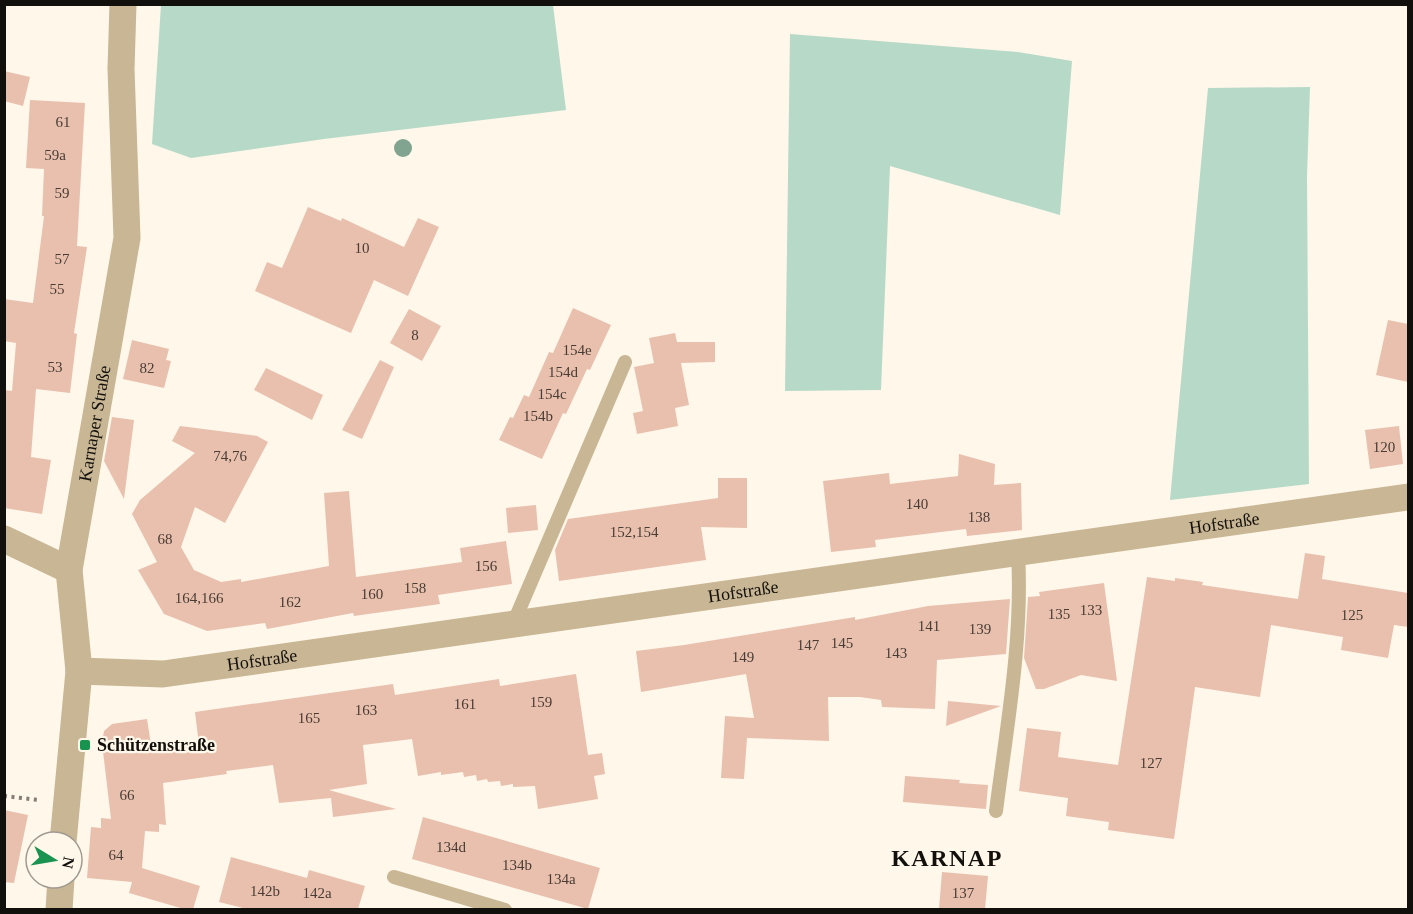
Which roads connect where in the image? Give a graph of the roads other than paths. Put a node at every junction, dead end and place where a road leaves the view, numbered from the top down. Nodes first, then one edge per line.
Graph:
1 (123, 4) edge
2 (625, 362) dead end
3 (1408, 497) edge
4 (4, 539) edge
5 (1018, 553) junction
6 (69, 570) junction
7 (513, 624) junction
8 (79, 671) junction
9 (996, 811) dead end
10 (64, 830) edge
11 (394, 877) dead end
12 (60, 890) edge
13 (488, 907) edge
14 (58, 909) edge
15 (505, 909) edge

1 - 6 street, Karnaper Straße
2 - 7 lane
3 - 5 street, Hofstraße
4 - 6 street
5 - 7 street, Hofstraße
5 - 9 lane
6 - 8 street, Karnaper Straße
7 - 8 street, Hofstraße
8 - 10 street, Karnaper Straße
11 - 13 lane
12 - 14 street
13 - 15 lane

